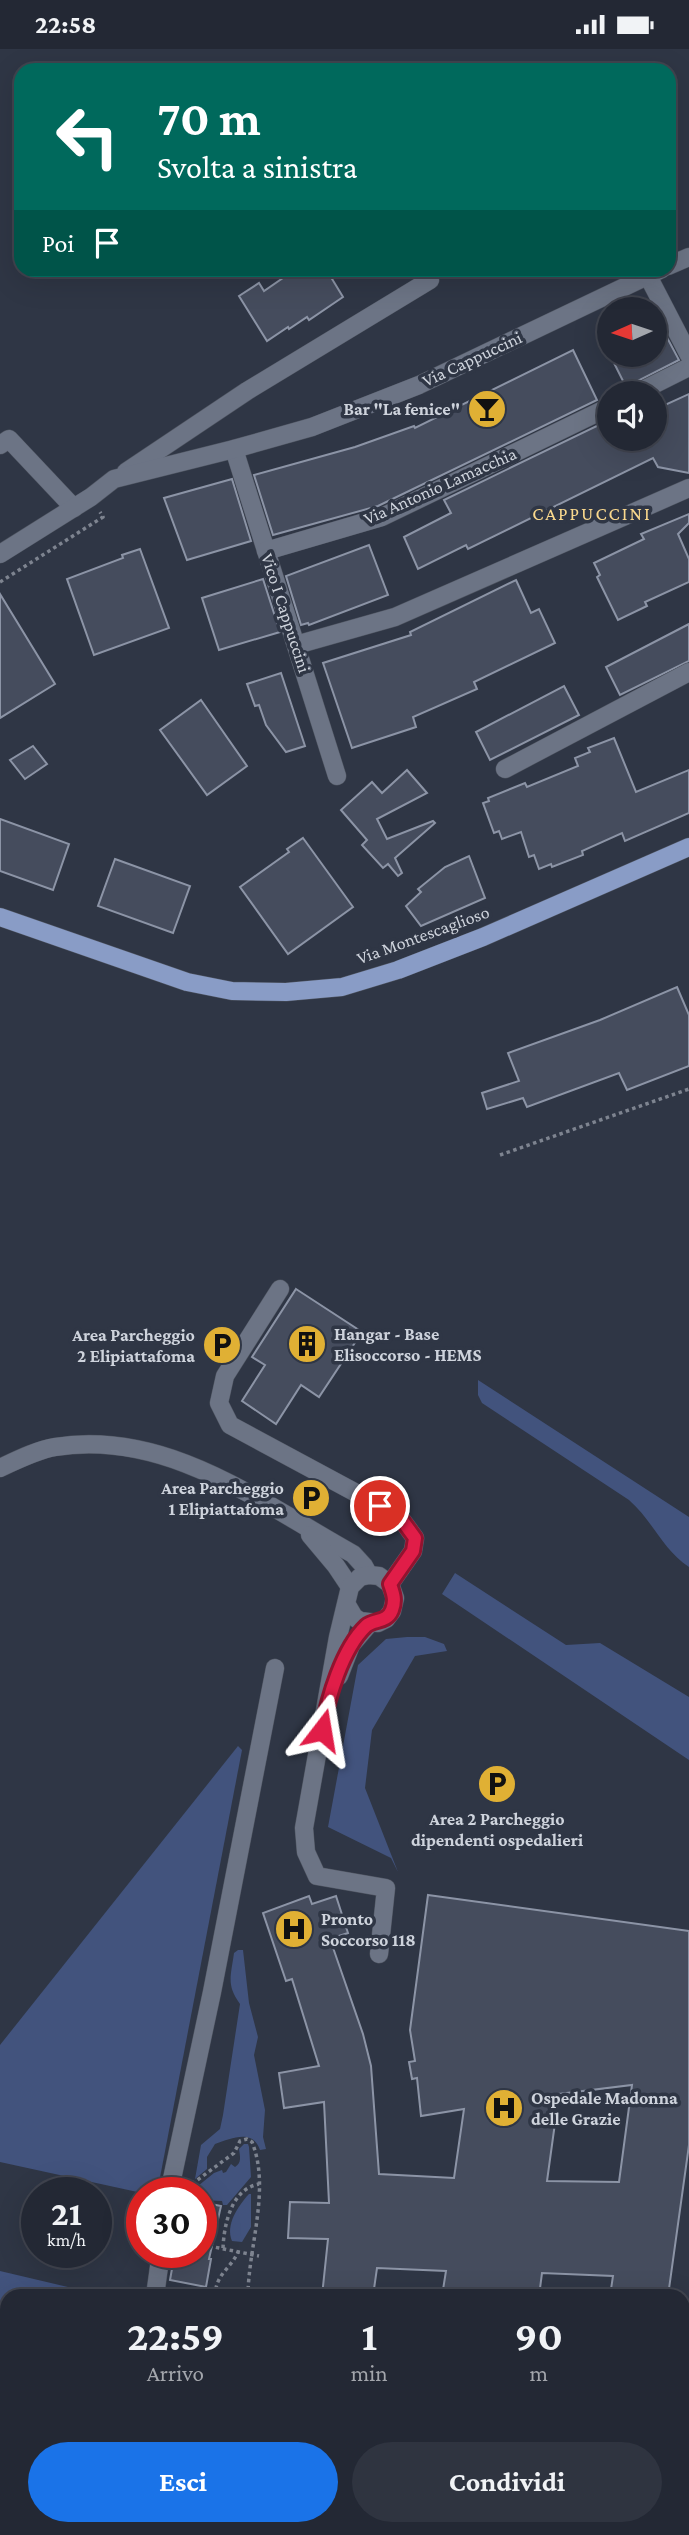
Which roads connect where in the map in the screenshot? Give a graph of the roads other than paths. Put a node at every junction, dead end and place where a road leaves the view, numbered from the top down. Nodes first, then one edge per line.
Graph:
1 (647, 277) edge
2 (657, 277) edge
3 (430, 280) dead end
4 (689, 355) edge
5 (689, 367) edge
6 (661, 381) edge
7 (597, 413) edge
8 (0, 445) edge
9 (234, 449) junction
10 (114, 479) junction
11 (689, 488) edge
12 (74, 507) junction
13 (266, 551) junction
14 (0, 554) edge
15 (296, 645) junction
16 (689, 672) edge
17 (505, 769) dead end
18 (337, 776) dead end
19 (689, 846) edge
20 (0, 917) edge
21 (280, 1289) dead end
22 (0, 1468) edge
23 (304, 1527) junction
24 (379, 1579) junction
25 (348, 1596) junction
26 (369, 1624) junction
27 (275, 1668) dead end
28 (327, 1705) junction
29 (379, 1954) dead end
30 (172, 2177) edge
31 (159, 2268) edge
32 (156, 2289) edge

1 - 9 street, Via Cappuccini
2 - 4 street
3 - 10 street, Via Cappuccini
5 - 6 street
7 - 13 street, Via Antonio Lamacchia
8 - 12 street
9 - 10 street, Via Cappuccini
9 - 13 street, Vico I Cappuccini
10 - 12 street, Via Cappuccini
11 - 15 street
12 - 14 street, Via Cappuccini
13 - 15 street, Vico I Cappuccini
15 - 18 street, Vico I Cappuccini
16 - 17 street
19 - 20 main road, Via Montescaglioso
21 - 24 street
22 - 23 street
23 - 24 street
23 - 25 street
24 - 25 street
24 - 26 street
25 - 26 street
25 - 28 street
26 - 28 street
27 - 30 street
28 - 29 street
31 - 32 street

